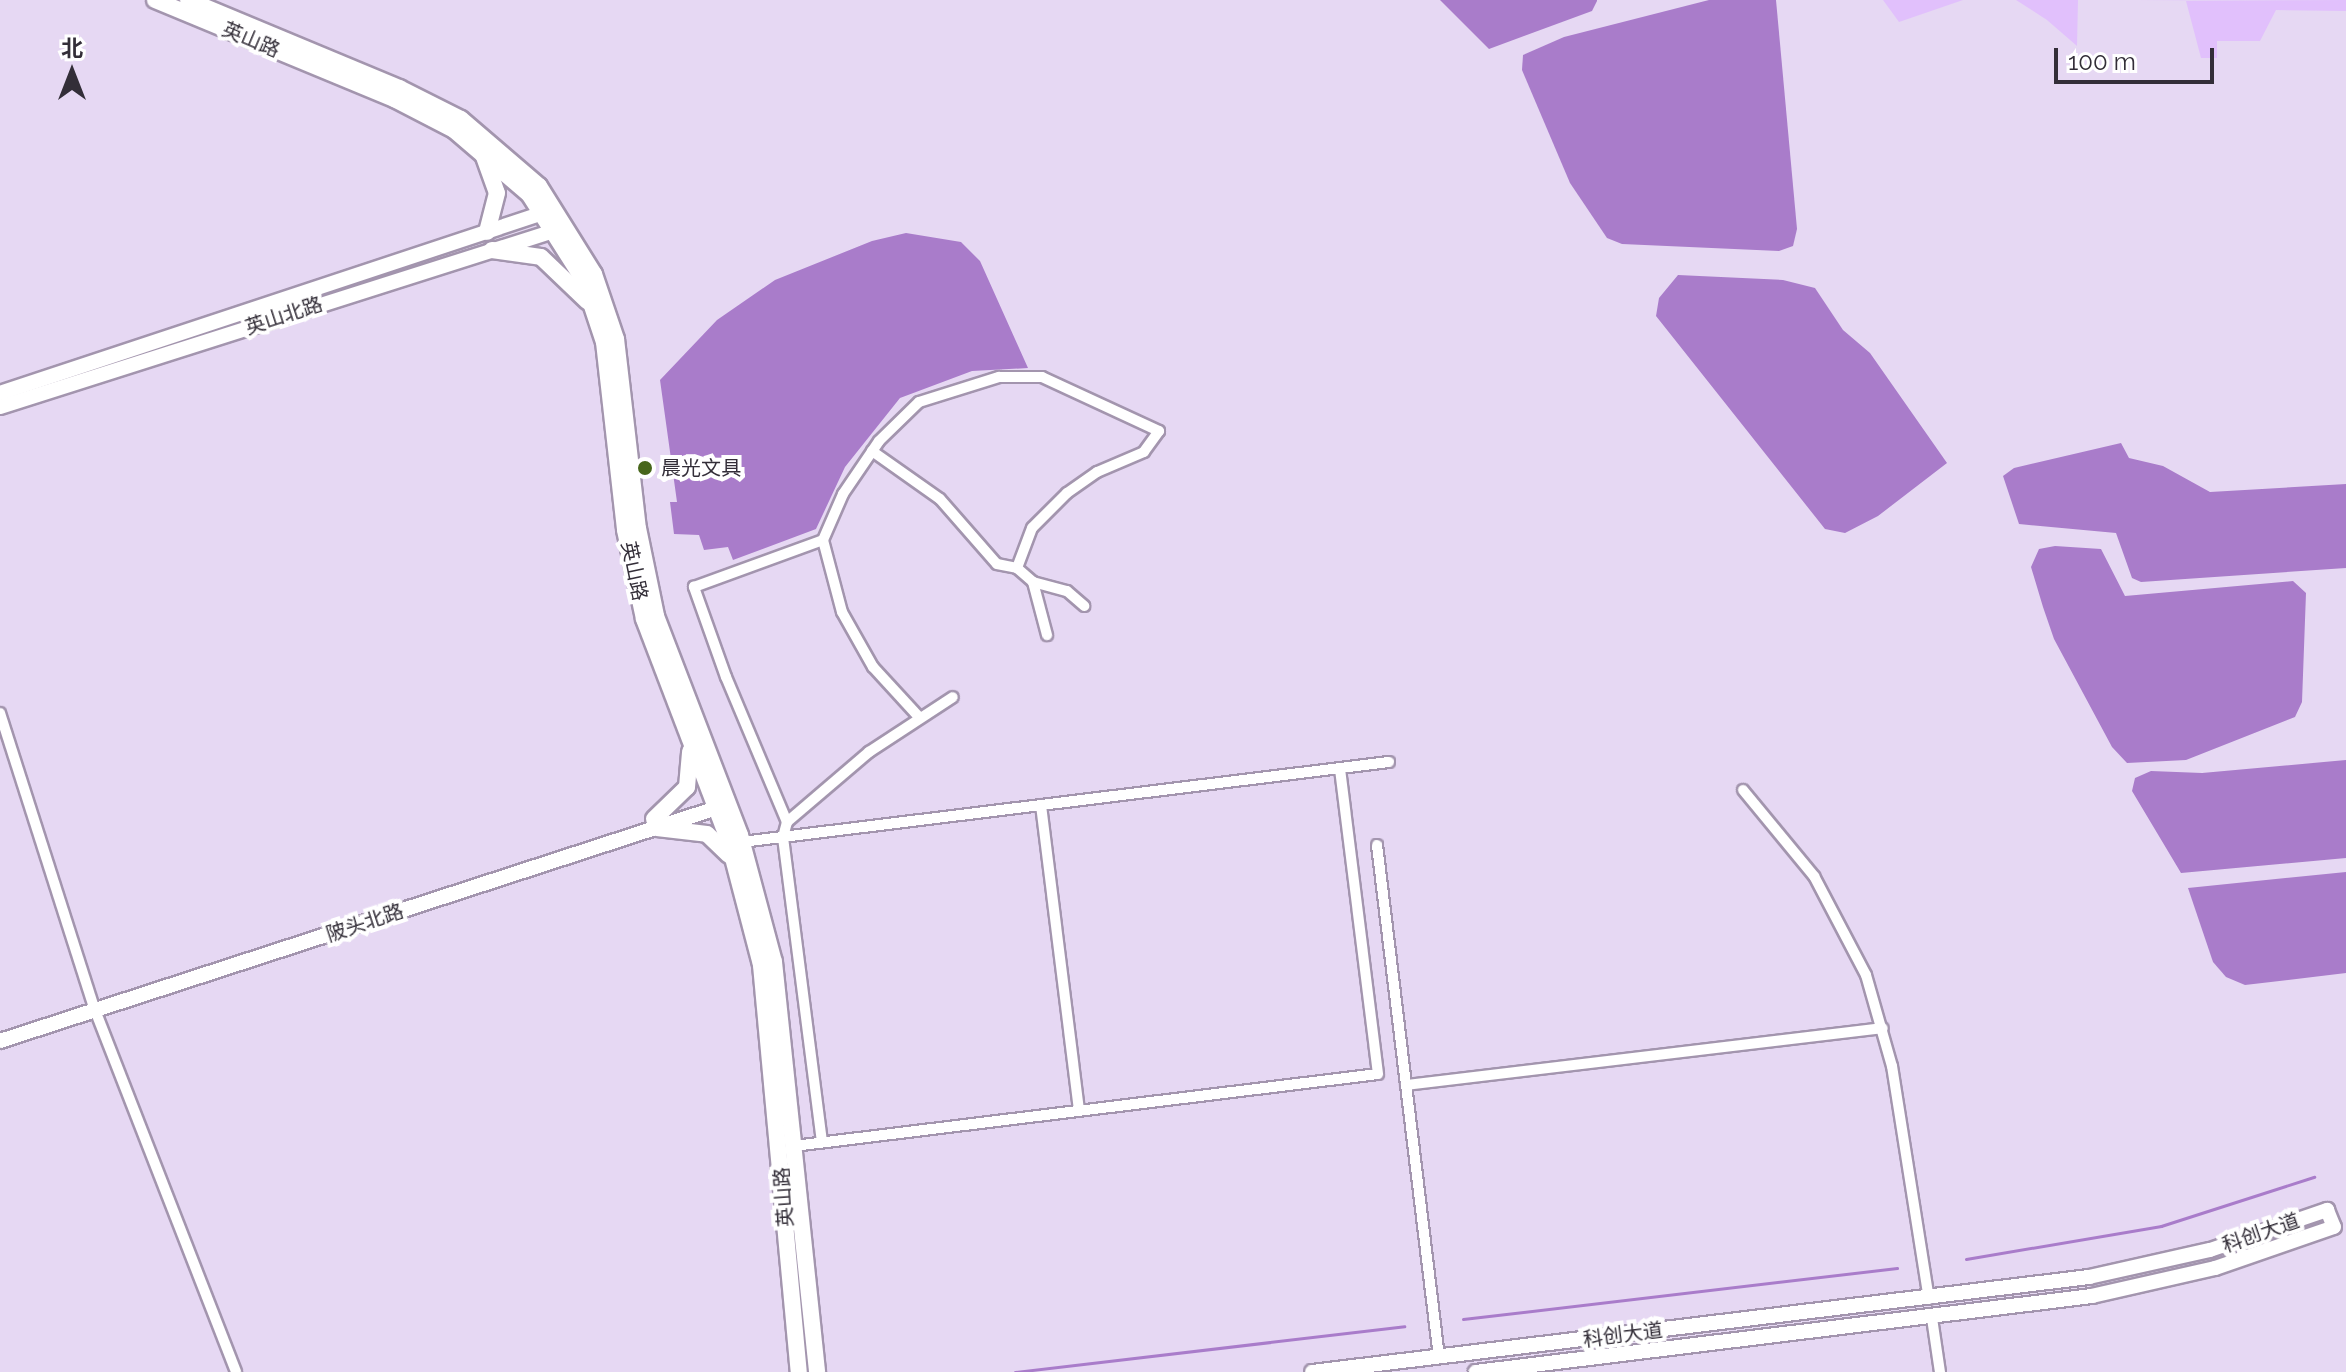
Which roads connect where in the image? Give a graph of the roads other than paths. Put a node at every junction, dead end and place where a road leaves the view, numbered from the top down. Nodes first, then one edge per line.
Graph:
1 (155, 0) edge
2 (188, 0) edge
3 (481, 149) junction
4 (550, 211) junction
5 (562, 228) junction
6 (487, 232) junction
7 (492, 250) junction
8 (595, 310) junction
9 (0, 393) edge
10 (0, 407) edge
11 (872, 451) junction
12 (823, 540) junction
13 (1017, 568) junction
14 (1033, 582) junction
15 (1084, 606) dead end
16 (1047, 635) dead end
17 (953, 697) dead end
18 (0, 713) edge
19 (919, 717) junction
20 (687, 734) junction
21 (1389, 762) dead end
22 (1340, 768) junction
23 (1743, 790) dead end
24 (721, 802) junction
25 (1041, 805) junction
26 (787, 822) junction
27 (655, 823) junction
28 (783, 837) junction
29 (742, 842) junction
30 (1377, 845) dead end
31 (738, 870) junction
32 (93, 1006) junction
33 (1883, 1028) junction
34 (0, 1031) edge
35 (0, 1041) edge
36 (1406, 1085) junction
37 (1079, 1111) junction
38 (822, 1142) junction
39 (794, 1146) junction
40 (1929, 1299) junction
41 (1932, 1318) junction
42 (1439, 1357) junction
43 (818, 1367) edge
44 (236, 1372) edge
45 (796, 1372) edge
46 (1312, 1372) edge
47 (1476, 1372) edge
48 (1940, 1372) edge

1 - 3 main road, 英山路
2 - 4 main road, 英山路
3 - 4 main road, 英山路
3 - 6 main road
4 - 5 main road, 英山路
4 - 6 main road, 英山北路
5 - 7 main road, 英山北路
5 - 8 main road, 英山路
5 - 24 main road, 英山路
6 - 9 main road, 英山北路
7 - 8 main road
7 - 10 main road, 英山北路
8 - 20 main road, 英山路
11 - 12 street
11 - 13 street
11 - 13 street
12 - 19 street
12 - 26 street
13 - 14 street
14 - 15 street
14 - 16 street
17 - 19 street
18 - 32 street
19 - 26 street
20 - 24 main road, 英山路
20 - 27 main road
21 - 22 street
22 - 25 street
22 - 37 street
23 - 33 street
24 - 27 main road, 陂头北路
24 - 29 main road, 英山路
24 - 31 main road, 英山路
25 - 28 street
25 - 37 street
26 - 28 street
27 - 31 main road
27 - 32 main road, 陂头北路
28 - 29 street
28 - 38 street
29 - 39 main road, 英山路
30 - 36 street
31 - 45 main road, 英山路
32 - 34 main road, 陂头北路
32 - 35 main road, 陂头北路
32 - 44 street
33 - 36 street
33 - 40 street
36 - 42 street
37 - 38 street
38 - 39 street
39 - 43 main road, 英山路
40 - 41 main road, 科创大道
40 - 42 main road, 科创大道
41 - 47 main road, 科创大道
41 - 48 street
42 - 46 main road, 科创大道

